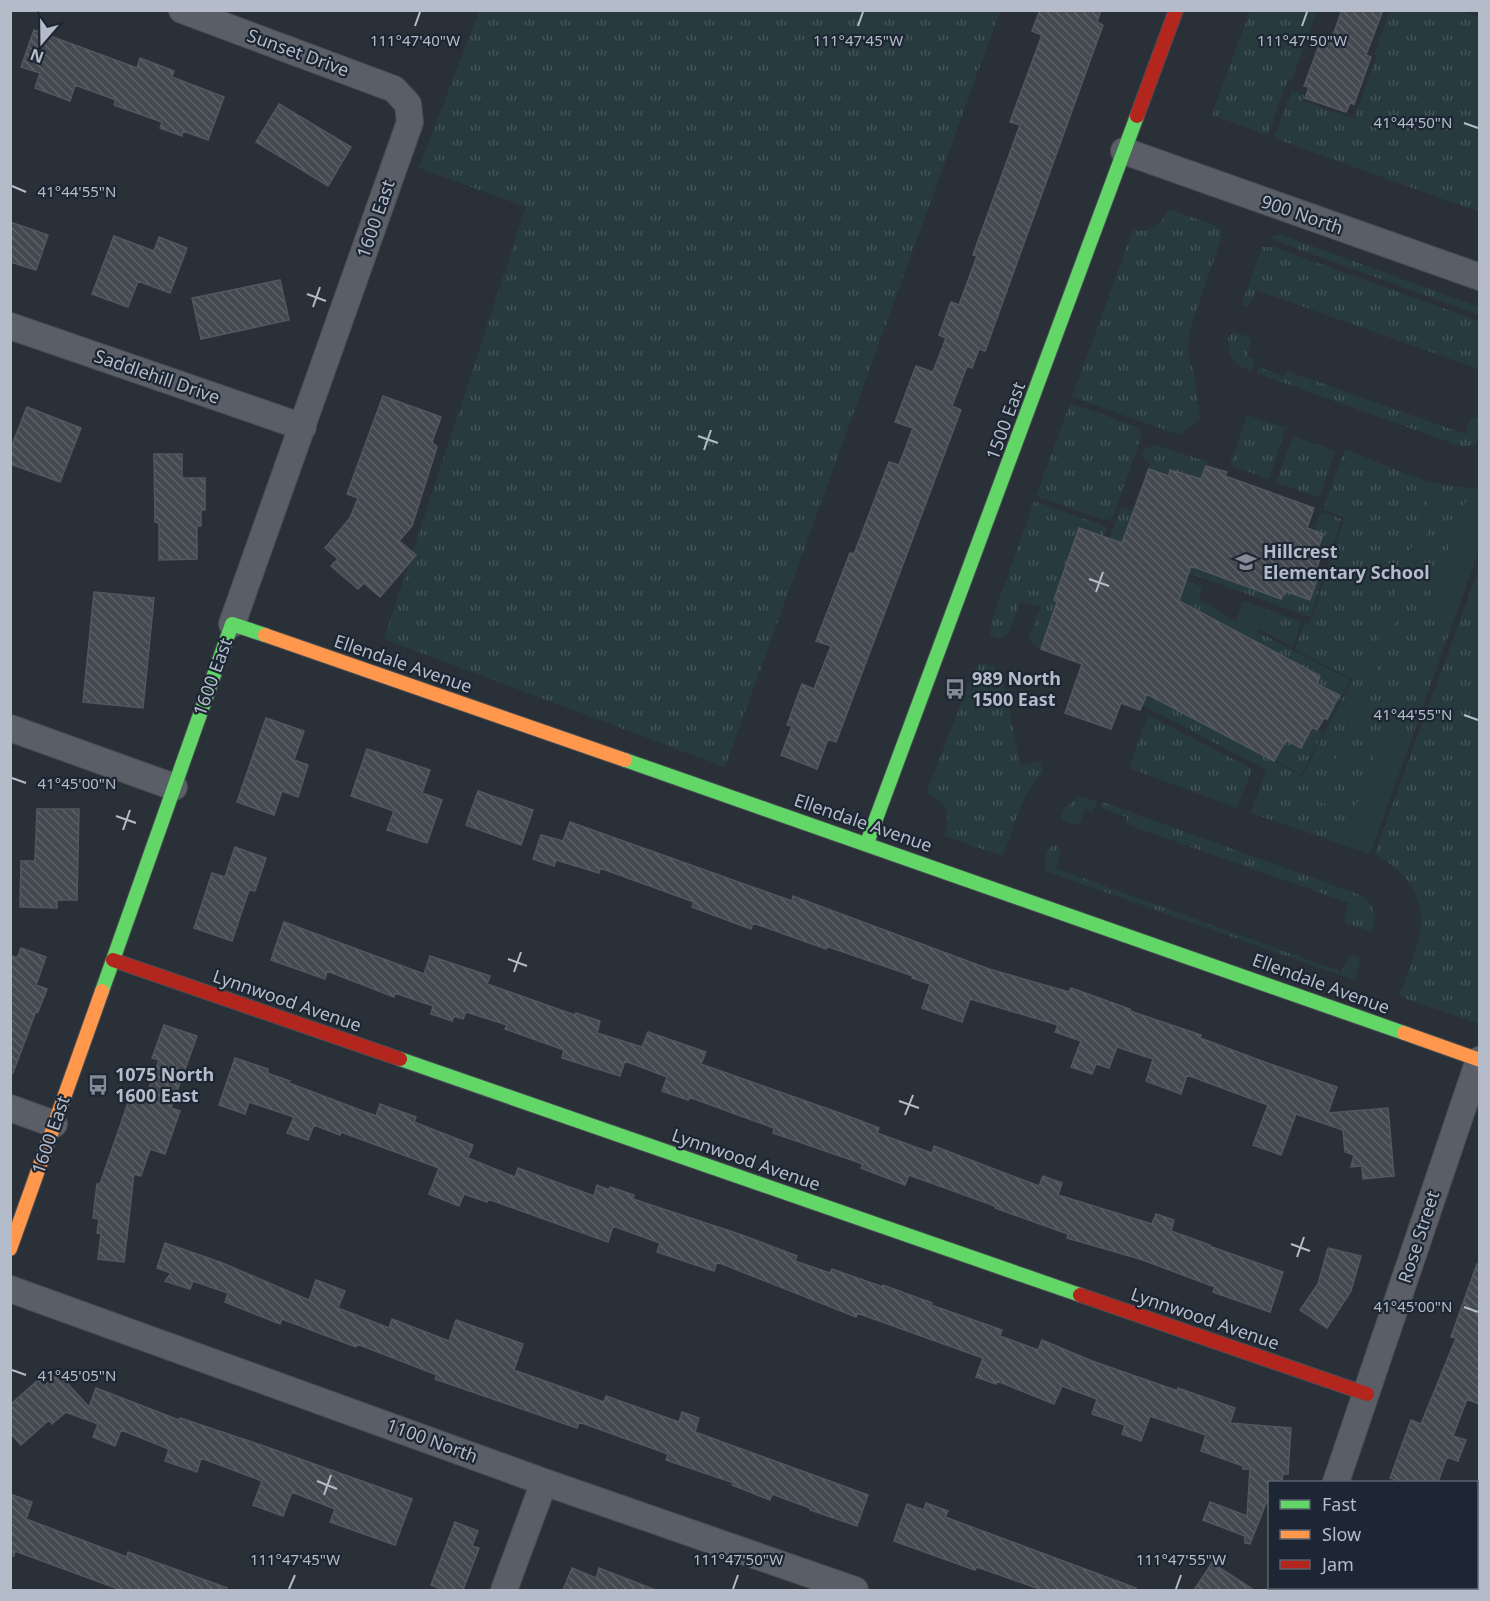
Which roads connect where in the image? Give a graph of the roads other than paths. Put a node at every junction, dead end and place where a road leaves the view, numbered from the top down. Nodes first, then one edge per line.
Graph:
1 (182, 10) edge
2 (1176, 10) edge
3 (408, 104) joint
4 (1124, 152) junction
5 (1479, 277) edge
6 (10, 326) edge
7 (303, 427) junction
8 (232, 624) junction
9 (10, 728) edge
10 (174, 787) junction
11 (867, 843) junction
12 (113, 960) junction
13 (1479, 1060) edge
14 (10, 1108) edge
15 (54, 1124) junction
16 (10, 1249) edge
17 (10, 1289) edge
18 (1367, 1394) junction
19 (1336, 1481) edge
20 (544, 1482) junction
21 (504, 1590) edge
22 (855, 1590) edge

1 - 3 street, Sunset Drive
2 - 4 street, 1500 East
3 - 7 street, 1600 East
4 - 5 street, 900 North
4 - 11 street, 1500 East
6 - 7 street, Saddlehill Drive
7 - 8 street, 1600 East
8 - 10 street, 1600 East
8 - 11 street, Ellendale Avenue
9 - 10 street
10 - 12 street, 1600 East
11 - 13 street, Ellendale Avenue
12 - 15 street, 1600 East
12 - 18 street, Lynnwood Avenue
13 - 18 street, Rose Street
14 - 15 street
15 - 16 street, 1600 East
17 - 20 street, 1100 North
18 - 19 street, Rose Street
20 - 21 street
20 - 22 street, 1100 North

